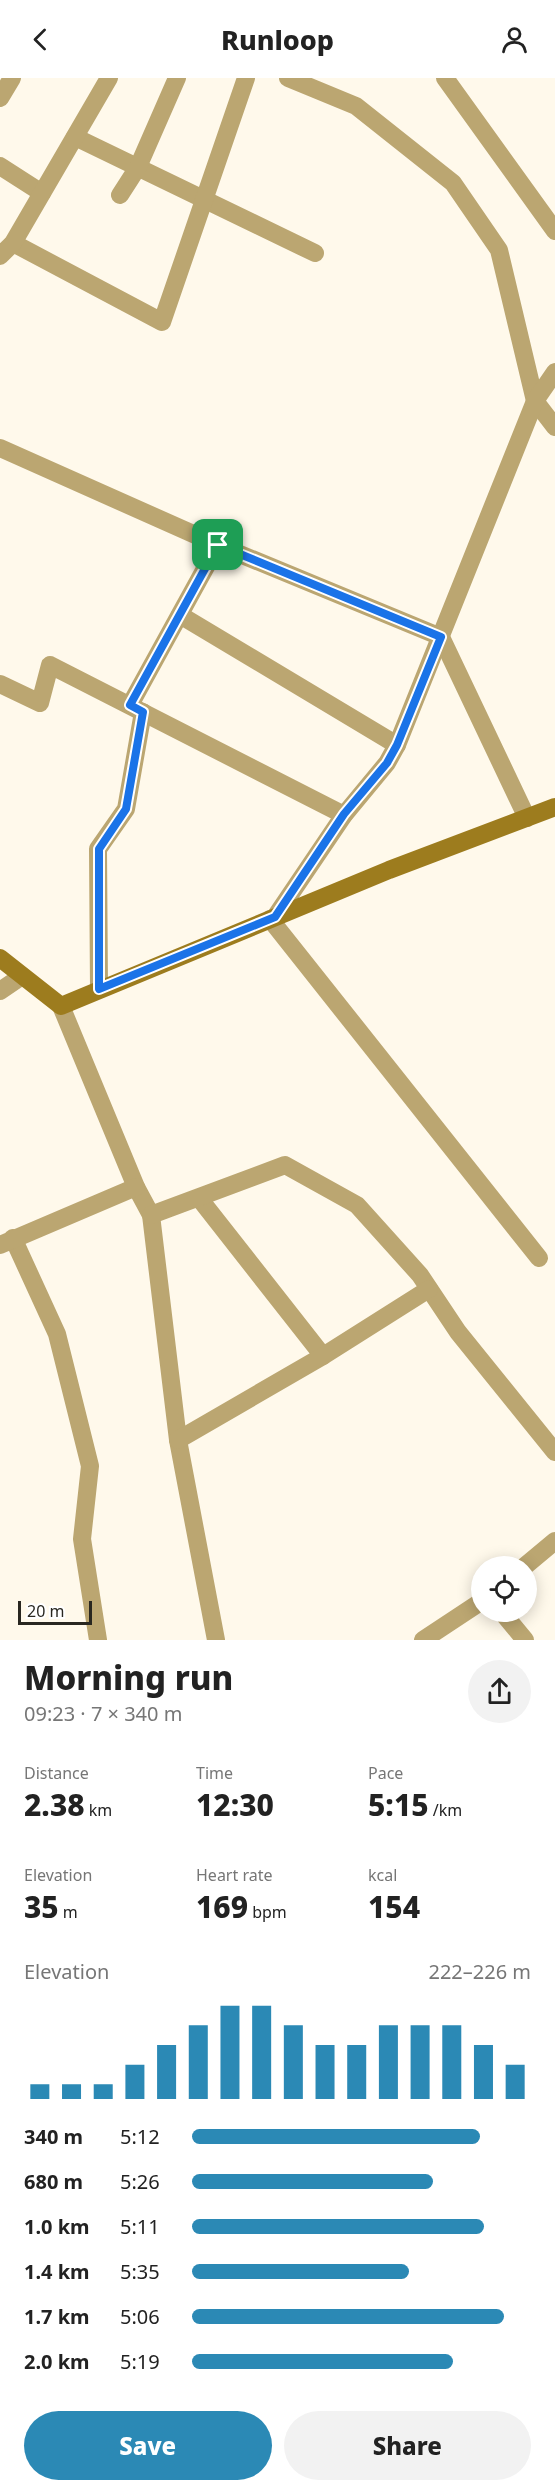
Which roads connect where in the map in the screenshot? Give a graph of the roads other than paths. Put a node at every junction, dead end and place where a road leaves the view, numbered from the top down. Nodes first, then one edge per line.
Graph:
1 (12, 78) edge
2 (109, 78) edge
3 (177, 78) edge
4 (246, 78) edge
5 (288, 78) edge
6 (445, 78) edge
7 (0, 98) edge
8 (75, 137) junction
9 (0, 166) edge
10 (138, 167) junction
11 (42, 193) junction
12 (120, 195) dead end
13 (204, 199) junction
14 (555, 231) edge
15 (13, 243) junction
16 (315, 253) dead end
17 (0, 256) edge
18 (555, 372) edge
19 (535, 400) junction
20 (555, 427) edge
21 (0, 448) edge
22 (218, 545) junction
23 (180, 615) junction
24 (441, 637) junction
25 (0, 684) edge
26 (136, 709) junction
27 (397, 745) junction
28 (555, 807) edge
29 (344, 814) junction
30 (526, 818) junction
31 (273, 918) junction
32 (0, 958) edge
33 (22, 976) junction
34 (99, 989) junction
35 (0, 991) edge
36 (61, 1006) junction
37 (136, 1187) junction
38 (199, 1198) junction
39 (151, 1215) junction
40 (7, 1241) edge
41 (539, 1258) dead end
42 (429, 1288) junction
43 (323, 1356) junction
44 (178, 1440) junction
45 (555, 1452) edge
46 (555, 1541) edge
47 (537, 1556) edge
48 (471, 1608) edge
49 (510, 1622) edge
50 (98, 1640) edge
51 (216, 1640) edge
52 (423, 1640) edge
53 (525, 1640) edge

1 - 7 street
2 - 8 street
3 - 10 street
4 - 13 street
5 - 19 street
6 - 14 street
8 - 10 street
8 - 11 street
9 - 11 street
10 - 12 street
10 - 13 street
11 - 15 street
13 - 15 street
13 - 16 street
15 - 17 street
18 - 19 street
19 - 20 street
19 - 24 street
21 - 22 street
22 - 23 street
22 - 24 street
23 - 26 street
23 - 27 street
24 - 27 street
24 - 30 street
25 - 26 street
26 - 29 street
26 - 34 street
27 - 29 street
28 - 30 street
29 - 31 street
30 - 31 street
31 - 34 street
31 - 41 street
32 - 33 street
33 - 35 street
33 - 36 street
34 - 36 street
36 - 37 street
37 - 39 street
37 - 40 street
38 - 39 street
38 - 42 street
38 - 43 street
39 - 44 street
40 - 50 street
42 - 43 street
42 - 45 street
43 - 44 street
44 - 51 street
46 - 47 street
48 - 52 street
49 - 53 street

